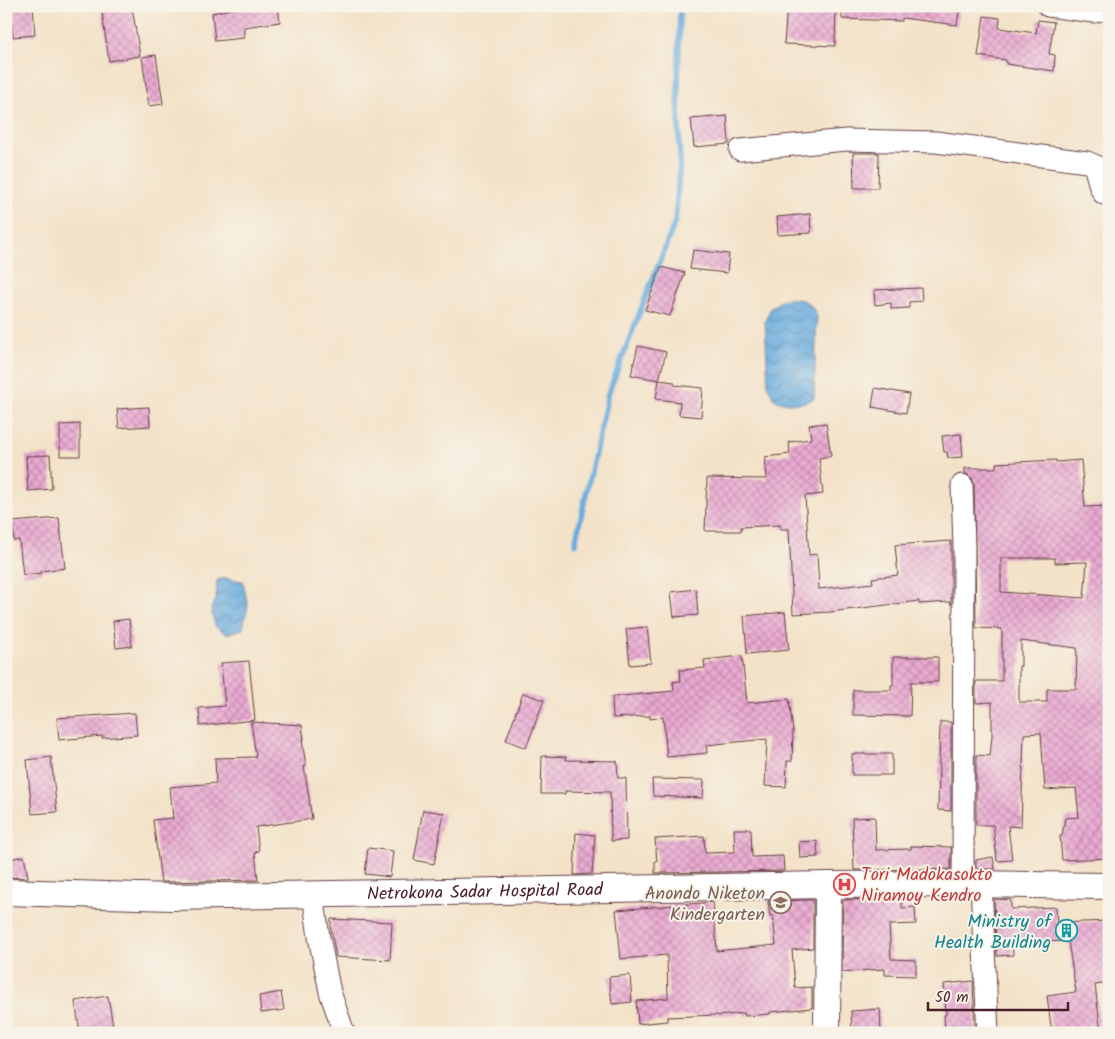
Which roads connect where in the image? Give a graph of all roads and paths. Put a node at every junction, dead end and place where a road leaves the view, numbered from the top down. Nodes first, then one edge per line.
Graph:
1 (1048, 6) edge
2 (1106, 6) edge
3 (740, 150) dead end
4 (1109, 195) edge
5 (962, 485) dead end
6 (972, 884) junction
7 (828, 885) junction
8 (1109, 886) edge
9 (6, 892) edge
10 (313, 894) junction
11 (344, 1033) edge
12 (828, 1033) edge
13 (988, 1033) edge

1 - 2 street
3 - 4 street
5 - 6 street
6 - 7 street, Netrokona Sadar Hospital Road
6 - 8 street, Netrokona Sadar Hospital Road
6 - 13 street
7 - 10 street, Netrokona Sadar Hospital Road
7 - 12 street
9 - 10 street, Netrokona Sadar Hospital Road
10 - 11 street

